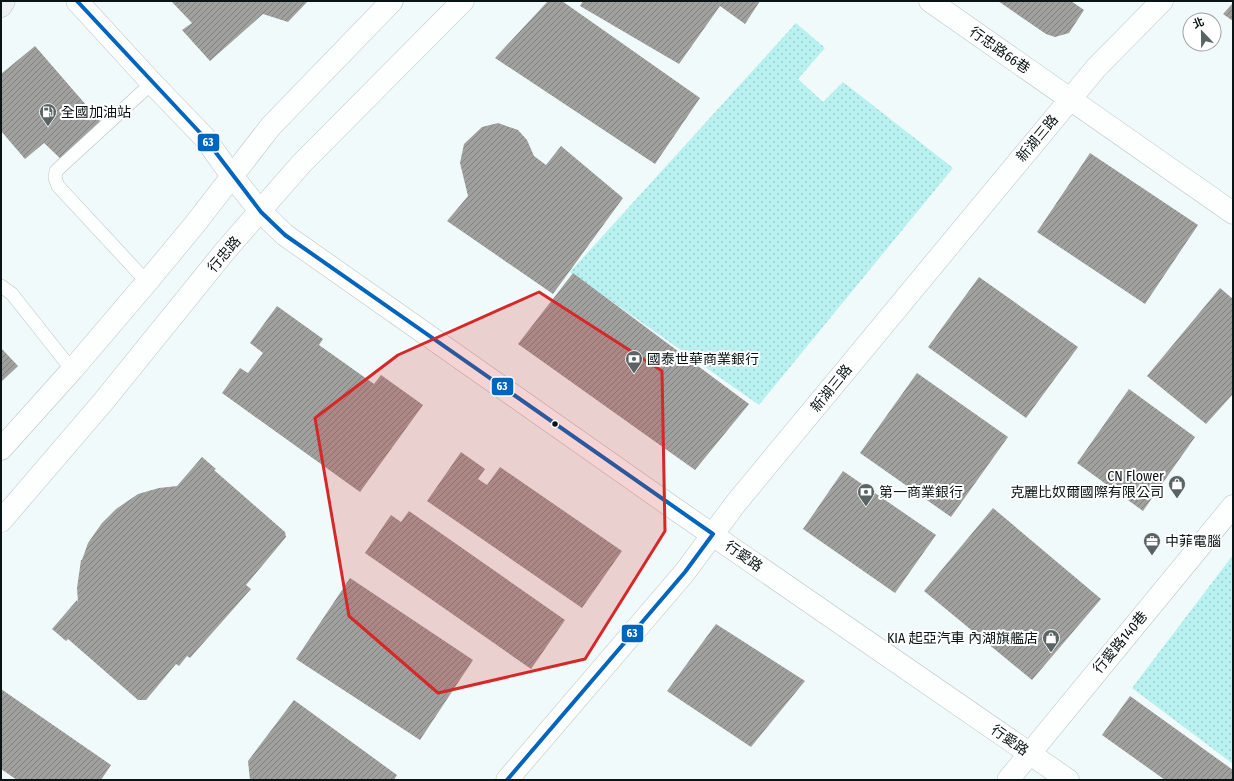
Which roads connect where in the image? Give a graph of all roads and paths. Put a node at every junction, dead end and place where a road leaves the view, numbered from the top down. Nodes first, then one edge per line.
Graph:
1 (4, 1) edge
2 (77, 1) edge
3 (392, 1) edge
4 (463, 1) edge
5 (930, 1) edge
6 (1162, 1) edge
7 (1, 6) edge
8 (152, 83) junction
9 (1070, 100) junction
10 (232, 176) junction
11 (261, 212) junction
12 (1233, 213) edge
13 (146, 282) junction
14 (1, 286) edge
15 (72, 370) junction
16 (1, 448) edge
17 (1233, 506) edge
18 (1, 521) edge
19 (713, 534) junction
20 (1029, 753) junction
21 (506, 780) edge
22 (1008, 780) edge
23 (1068, 780) edge

1 - 7 main road
2 - 8 street, 行愛路
3 - 10 street
4 - 11 street, 行忠路
5 - 9 street, 行忠路66巷
6 - 9 street, 新湖三路
8 - 10 street, 行愛路
8 - 13 lane
9 - 12 street, 行忠路66巷
9 - 19 street, 新湖三路
10 - 11 street, 行愛路
10 - 13 street
11 - 18 street, 行忠路
11 - 19 street, 行愛路
13 - 15 street
14 - 15 lane
15 - 16 street
17 - 20 street, 行愛路140巷
19 - 20 street, 行愛路
19 - 21 street, 新湖三路
20 - 22 street, 行愛路140巷
20 - 23 street, 行愛路

